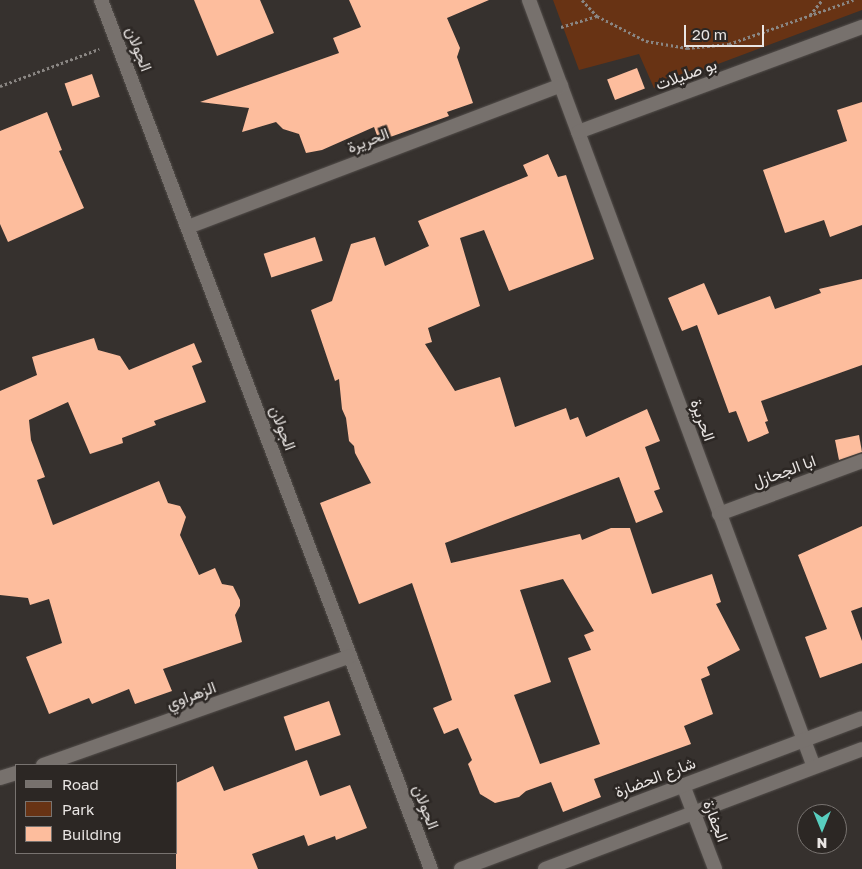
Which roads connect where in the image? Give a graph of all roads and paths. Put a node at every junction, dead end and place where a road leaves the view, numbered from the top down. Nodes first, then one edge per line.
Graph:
1 (102, 0) edge
2 (529, 0) edge
3 (582, 0) edge
4 (822, 0) edge
5 (853, 0) edge
6 (810, 15) junction
7 (597, 16) junction
8 (862, 27) edge
9 (541, 33) junction
10 (118, 42) junction
11 (561, 85) junction
12 (0, 86) edge
13 (578, 132) junction
14 (188, 227) junction
15 (862, 462) edge
16 (719, 514) junction
17 (350, 656) junction
18 (862, 718) edge
19 (802, 740) junction
20 (862, 749) edge
21 (46, 764) edge
22 (814, 767) junction
23 (15, 773) edge
24 (0, 778) edge
25 (683, 785) junction
26 (694, 813) junction
27 (431, 869) edge
28 (461, 869) edge
29 (545, 869) edge
30 (715, 869) edge

1 - 10 street, الجولان
2 - 9 street, الحريرة
3 - 7 path
4 - 6 path
5 - 6 path
6 - 7 path
7 - 9 path
8 - 13 street, بو صليلات
9 - 11 street, الحريرة
10 - 12 path
10 - 14 street, الجولان
11 - 13 street, الحريرة
11 - 14 street, الحريرة
13 - 16 street, الحريرة
14 - 17 street, الجولان
15 - 16 street, ابا الجحازل
16 - 19 street, الحريرة
17 - 21 street, الزهراوي
17 - 27 street, الجولان
18 - 19 street, شارع الحضارة
19 - 22 street, الحريرة
19 - 25 street, شارع الحضارة
20 - 22 street
22 - 26 street
23 - 24 street
25 - 26 street, الجفارة
25 - 28 street, شارع الحضارة
26 - 29 street
26 - 30 street, الجفارة

